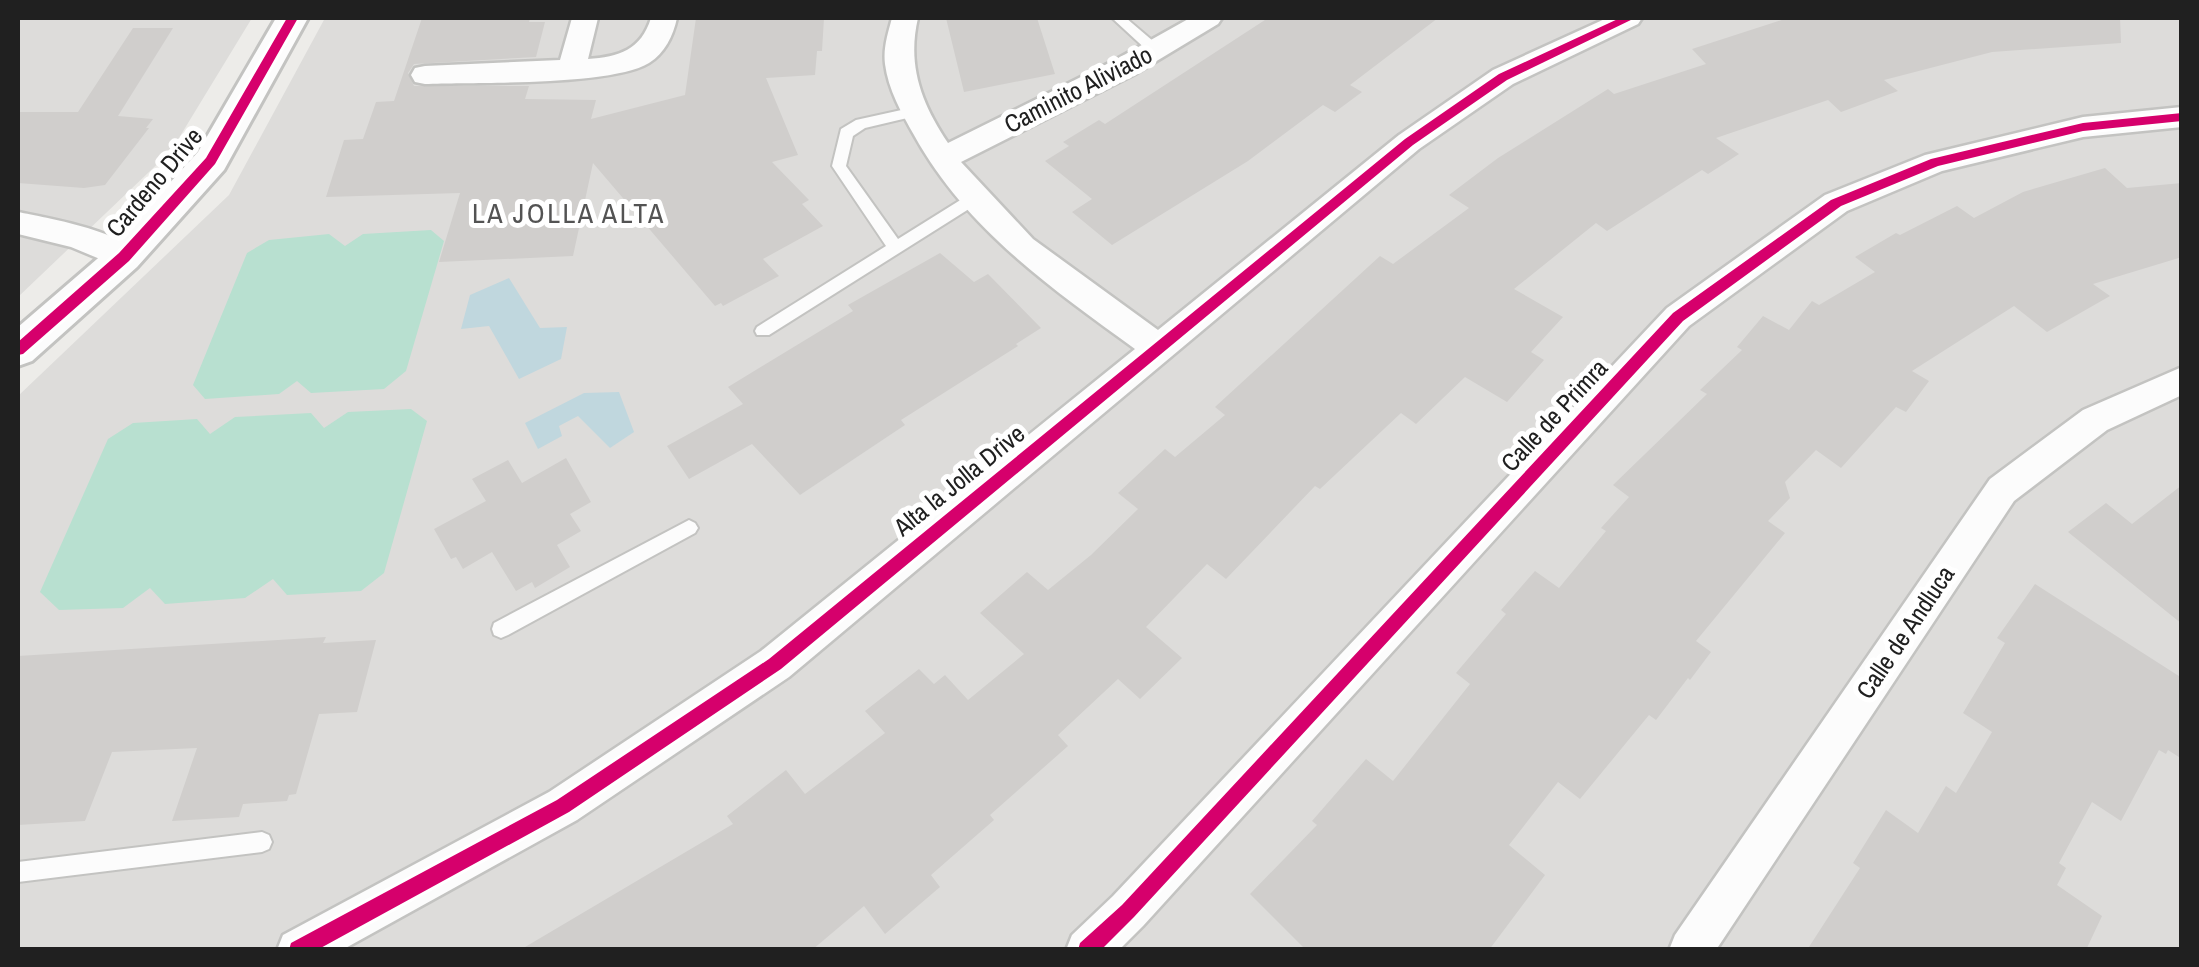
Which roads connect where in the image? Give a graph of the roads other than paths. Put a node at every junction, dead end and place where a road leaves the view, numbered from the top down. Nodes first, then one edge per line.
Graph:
1 (292, 18) edge
2 (585, 18) edge
3 (664, 18) edge
4 (905, 18) edge
5 (1118, 18) edge
6 (1209, 18) edge
7 (1629, 18) edge
8 (1156, 50) junction
9 (571, 69) junction
10 (424, 74) dead end
11 (915, 112) junction
12 (2182, 116) edge
13 (945, 157) junction
14 (975, 198) junction
15 (18, 222) edge
16 (896, 248) junction
17 (124, 257) junction
18 (763, 332) dead end
19 (1158, 348) junction
20 (18, 350) edge
21 (2182, 380) edge
22 (689, 528) dead end
23 (501, 630) dead end
24 (262, 842) dead end
25 (18, 872) edge
26 (298, 950) edge
27 (1087, 950) edge
28 (1690, 950) edge

1 - 17 street, Cardeno Drive
2 - 9 street
3 - 9 street
4 - 11 street
5 - 8 lane
6 - 8 street, Caminito Aliviado
7 - 19 street, Alta la Jolla Drive
8 - 13 street, Caminito Aliviado
9 - 10 street
11 - 13 street
11 - 16 lane
12 - 27 street, Calle de Primra
13 - 14 street
14 - 16 lane
14 - 19 street
15 - 17 street
16 - 18 lane
17 - 20 street, Cardeno Drive
19 - 26 street, Alta la Jolla Drive
21 - 28 street, Calle de Andluca
22 - 23 lane
24 - 25 lane

